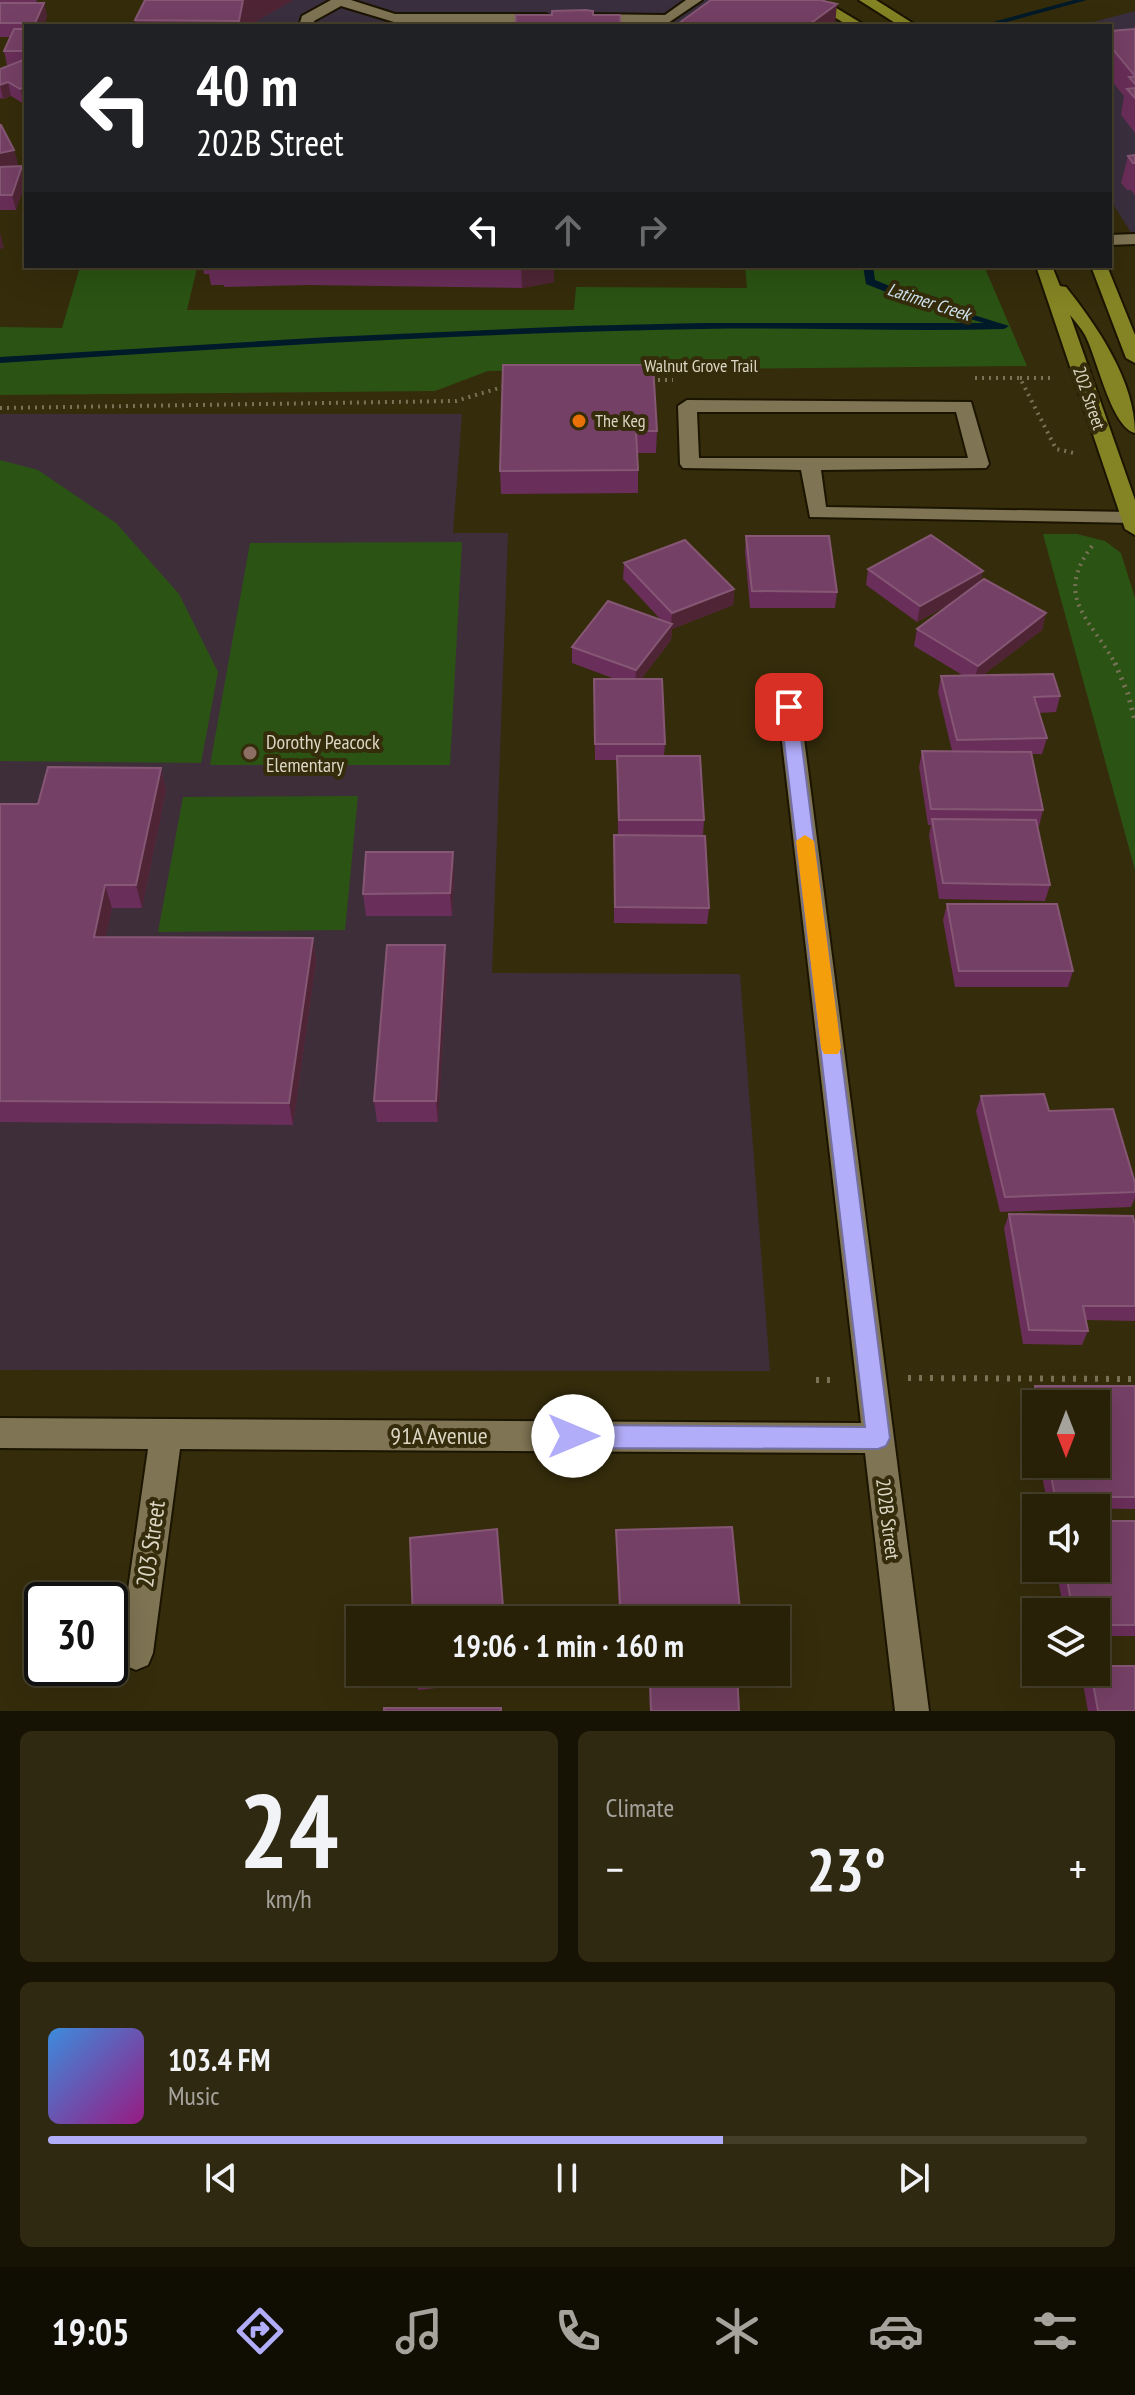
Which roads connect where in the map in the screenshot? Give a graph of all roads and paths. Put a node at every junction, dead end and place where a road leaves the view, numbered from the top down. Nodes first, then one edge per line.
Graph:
1 (340, 0) edge
2 (503, 0) edge
3 (695, 0) edge
4 (813, 0) edge
5 (866, 0) edge
6 (475, 18) junction
7 (306, 24) edge
8 (855, 24) edge
9 (907, 24) edge
10 (1135, 239) edge
11 (1112, 240) edge
12 (1100, 268) edge
13 (1045, 270) edge
14 (1135, 358) edge
15 (973, 378) dead end
16 (1020, 378) junction
17 (1051, 378) dead end
18 (642, 380) edge
19 (673, 380) dead end
20 (516, 384) edge
21 (0, 408) edge
22 (1135, 427) edge
23 (1074, 453) dead end
24 (810, 464) junction
25 (1133, 523) edge
26 (1099, 538) dead end
27 (789, 707) dead end
28 (1135, 721) edge
29 (932, 1379) dead end
30 (1135, 1379) edge
31 (0, 1433) edge
32 (166, 1434) junction
33 (878, 1438) junction
34 (136, 1653) dead end
35 (912, 1711) edge

1 - 6 street
1 - 7 street
2 - 6 street
3 - 6 street
4 - 8 main road
5 - 9 main road
10 - 11 street
12 - 14 main road
13 - 22 main road
13 - 25 main road, 202 Street
15 - 16 path
16 - 17 path
16 - 23 path
18 - 19 path, Walnut Grove Trail
20 - 21 path
24 - 24 street
24 - 25 street
26 - 28 path
27 - 33 street, 202B Street
29 - 30 path
31 - 32 street, 91A Avenue
32 - 33 street, 91A Avenue
32 - 34 street, 203 Street
33 - 35 street, 202B Street

